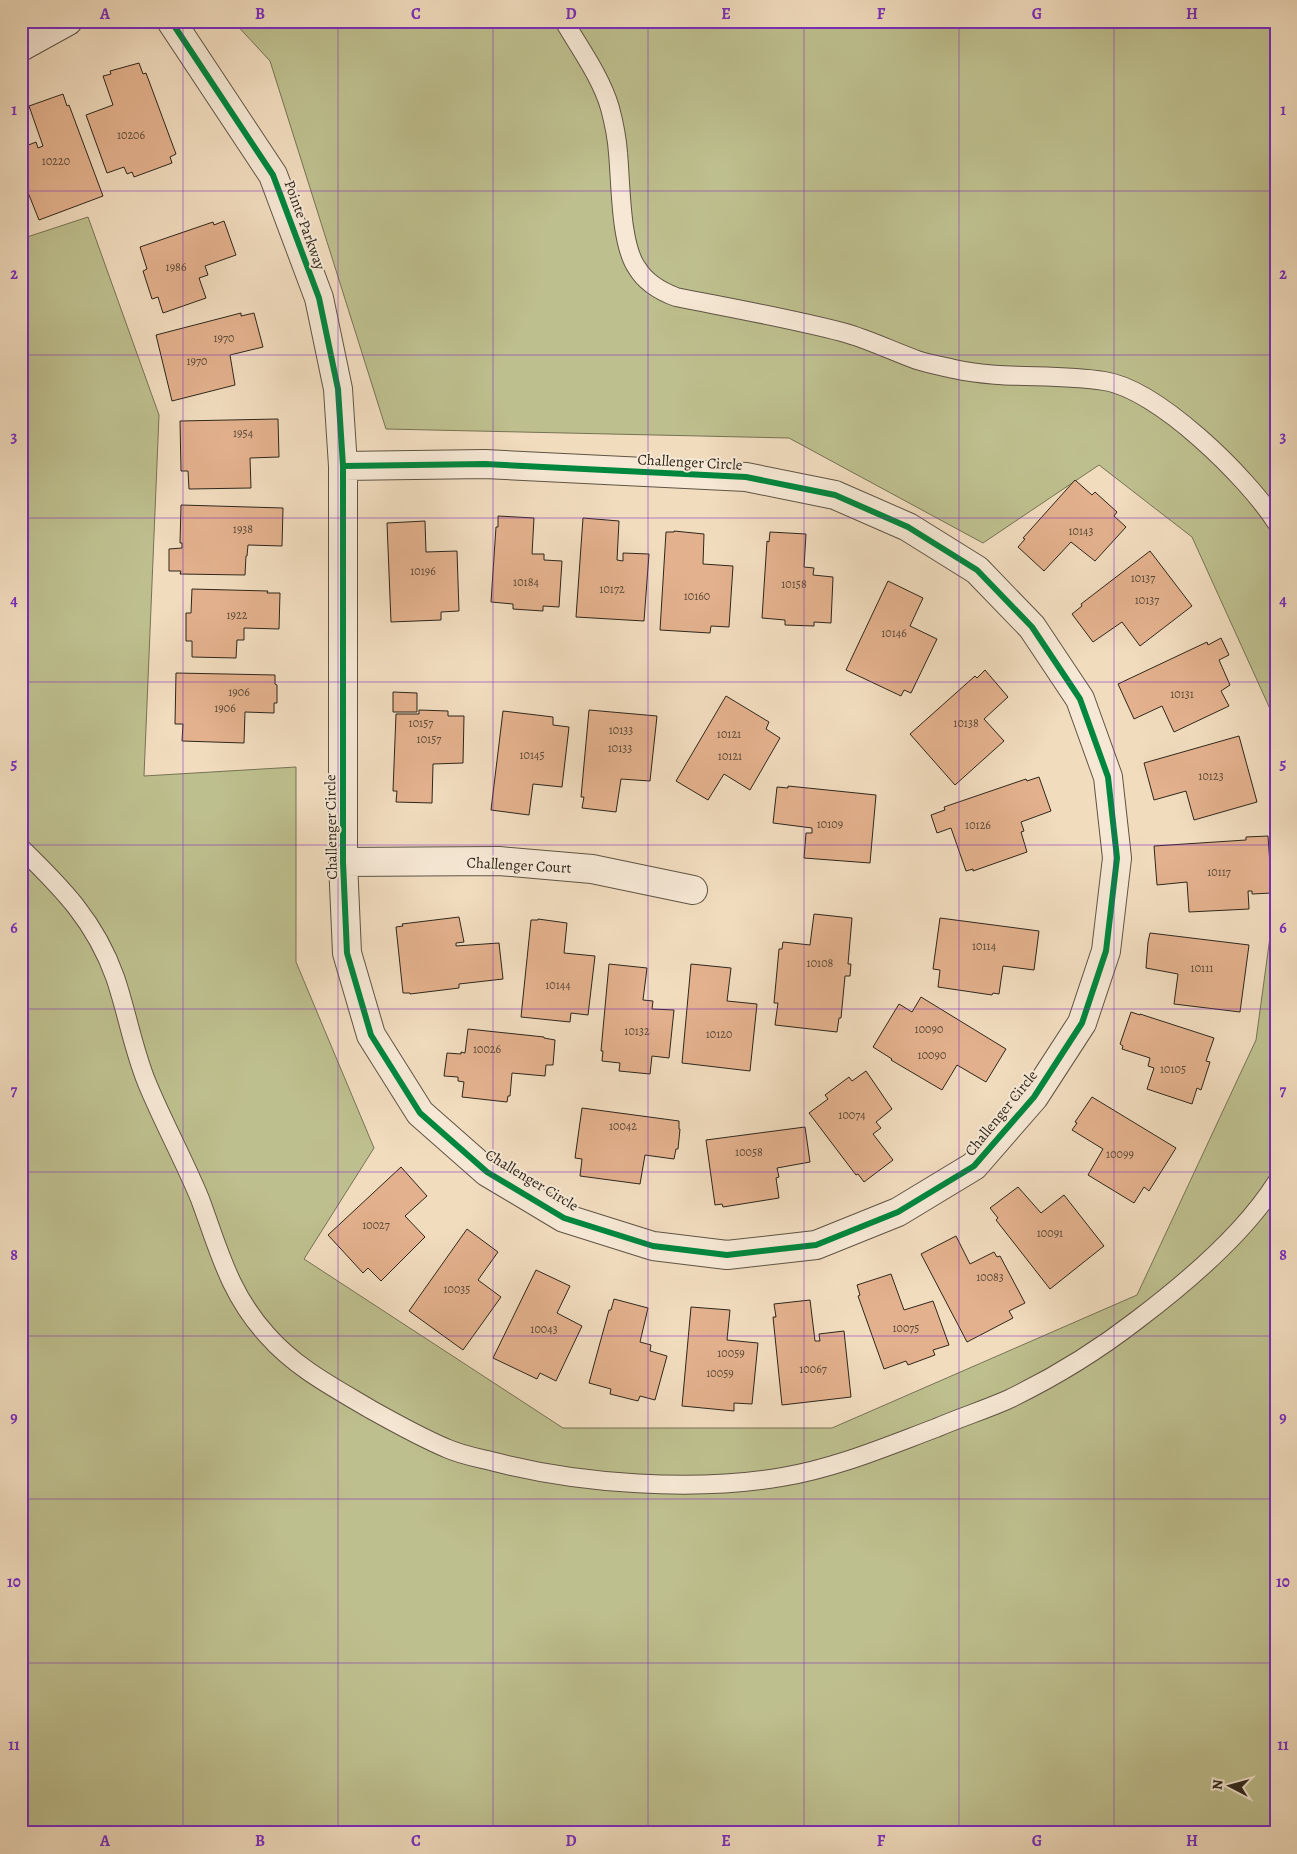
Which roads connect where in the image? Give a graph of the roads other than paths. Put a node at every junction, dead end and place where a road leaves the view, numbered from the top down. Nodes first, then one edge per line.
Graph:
1 (68, 21) edge
2 (171, 21) edge
3 (564, 21) edge
4 (21, 46) edge
5 (343, 466) junction
6 (1276, 522) edge
7 (21, 848) edge
8 (343, 862) junction
9 (693, 890) dead end
10 (1276, 1183) edge

1 - 4 street
2 - 5 street, Pointe Parkway
3 - 6 lane
5 - 8 street, Challenger Circle
5 - 8 street, Challenger Circle
7 - 10 lane
8 - 9 street, Challenger Court

